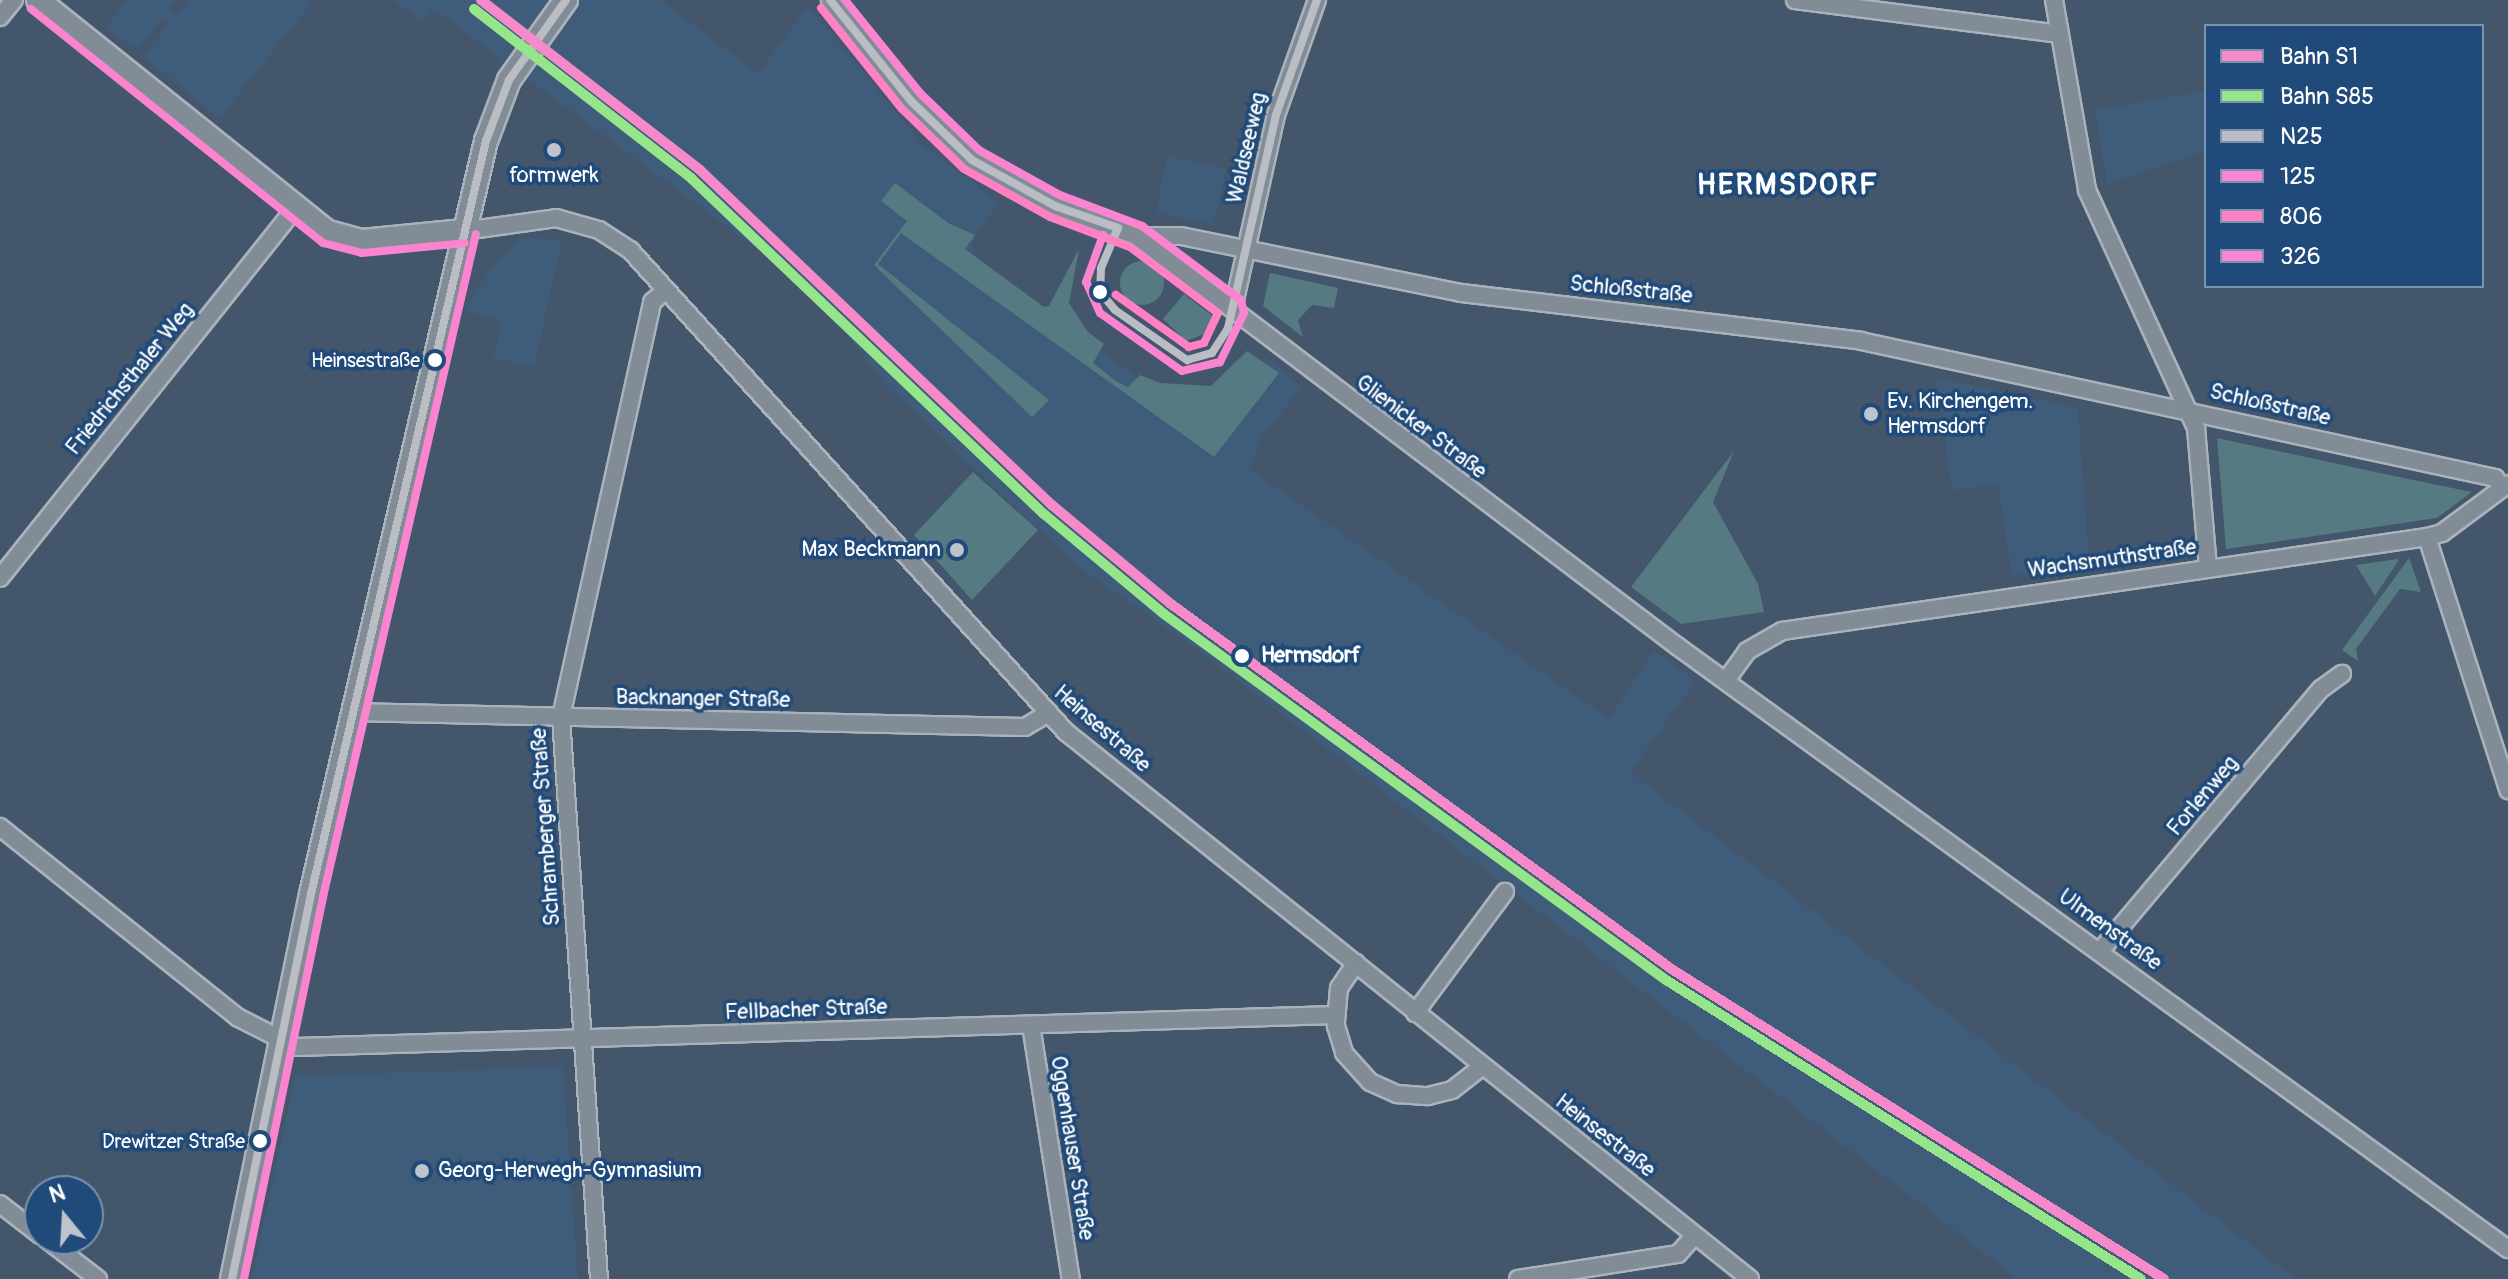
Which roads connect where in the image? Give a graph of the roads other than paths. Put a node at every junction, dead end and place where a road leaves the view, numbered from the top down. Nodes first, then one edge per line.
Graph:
1 (14, 0) edge
2 (38, 0) edge
3 (566, 0) edge
4 (830, 0) edge
5 (1317, 0) edge
6 (1795, 0) edge
7 (2054, 0) edge
8 (0, 17) edge
9 (2060, 34) junction
10 (295, 208) junction
11 (464, 231) junction
12 (1136, 236) junction
13 (1247, 249) junction
14 (665, 291) junction
15 (1233, 309) junction
16 (2189, 410) junction
17 (2505, 486) edge
18 (2427, 537) junction
19 (2208, 567) junction
20 (0, 578) edge
21 (1683, 650) joint
22 (2342, 674) dead end
23 (1727, 679) junction
24 (352, 712) junction
25 (1048, 713) junction
26 (561, 717) junction
27 (2508, 790) edge
28 (0, 827) edge
29 (1505, 892) dead end
30 (2101, 950) junction
31 (1356, 963) junction
32 (1415, 1013) junction
33 (1335, 1015) junction
34 (1031, 1025) junction
35 (583, 1038) junction
36 (280, 1041) junction
37 (1481, 1067) junction
38 (0, 1204) edge
39 (24, 1223) edge
40 (1695, 1235) junction
41 (2508, 1249) edge
42 (67, 1255) edge
43 (98, 1279) edge
44 (232, 1279) edge
45 (599, 1279) edge
46 (1071, 1279) edge
47 (1518, 1279) edge
48 (1750, 1279) edge

1 - 8 street
2 - 10 main road
3 - 11 main road
4 - 12 street, Schloßstraße
5 - 13 street, Waldseeweg
6 - 9 street
7 - 9 street
9 - 16 street
10 - 11 main road
10 - 20 street, Friedrichsthaler Weg
11 - 14 street, Heinsestraße
11 - 24 main road
12 - 13 street, Schloßstraße
12 - 15 street, Glienicker Straße
13 - 15 street, Waldseeweg
13 - 16 street, Schloßstraße
14 - 25 street, Heinsestraße
14 - 26 street, Schramberger Straße
15 - 21 street, Glienicker Straße
16 - 17 street, Schloßstraße
16 - 19 street
17 - 18 street, Wachsmuthstraße
18 - 19 street, Wachsmuthstraße
18 - 27 street
19 - 23 street, Wachsmuthstraße
21 - 23 street, Ulmenstraße
22 - 30 street, Forlenweg
23 - 30 street, Ulmenstraße
24 - 26 street, Backnanger Straße
24 - 36 main road
25 - 26 street, Backnanger Straße
25 - 31 street, Heinsestraße
26 - 35 street, Schramberger Straße
28 - 36 street
29 - 32 street
30 - 41 street, Ulmenstraße
31 - 32 street, Heinsestraße
31 - 33 street
32 - 37 street, Heinsestraße
33 - 34 street, Fellbacher Straße
33 - 37 street
34 - 35 street, Fellbacher Straße
34 - 46 street, Oggenhauser Straße
35 - 36 street, Fellbacher Straße
35 - 45 street, Schramberger Straße
36 - 44 main road
37 - 40 street, Heinsestraße
38 - 39 street
40 - 47 street
40 - 48 street, Heinsestraße
42 - 43 street

